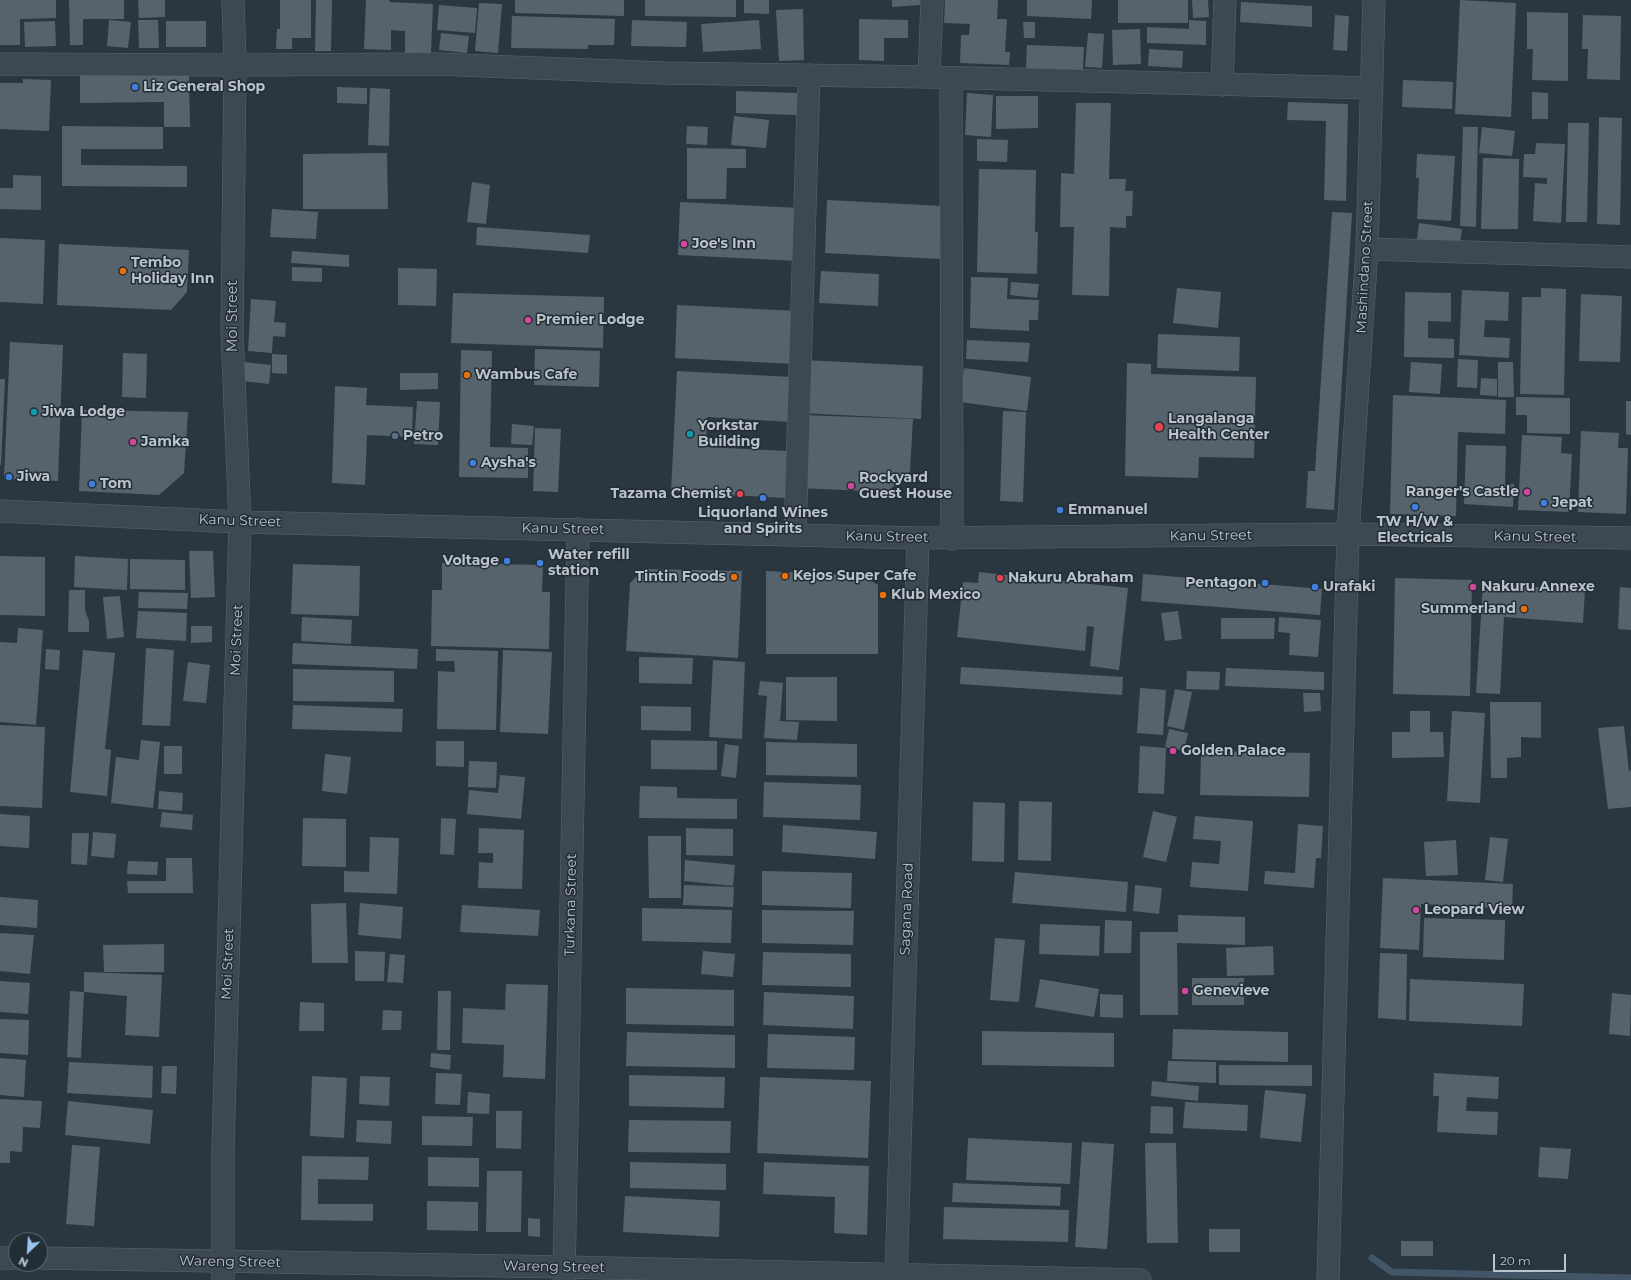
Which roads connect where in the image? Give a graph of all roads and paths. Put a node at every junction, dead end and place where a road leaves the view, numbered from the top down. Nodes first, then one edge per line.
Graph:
1 (233, 0) edge
2 (932, 0) edge
3 (1225, 0) edge
4 (1374, 0) edge
5 (0, 64) edge
6 (235, 65) junction
7 (809, 75) junction
8 (929, 77) junction
9 (951, 78) junction
10 (1222, 85) junction
11 (1372, 88) junction
12 (1367, 249) junction
13 (1631, 257) edge
14 (0, 511) edge
15 (240, 522) junction
16 (578, 530) junction
17 (1348, 534) junction
18 (795, 535) junction
19 (918, 538) junction
20 (1631, 538) edge
21 (952, 539) junction
22 (48, 1259) edge
23 (223, 1271) edge
24 (564, 1273) edge
25 (896, 1278) edge
26 (1140, 1280) edge
27 (1328, 1280) edge

1 - 6 street, Moi Street
2 - 8 street
3 - 10 street
4 - 11 street, Mashindano Street
5 - 6 street
6 - 7 street
6 - 15 street, Moi Street
7 - 8 street
7 - 18 street
8 - 9 street
9 - 10 street
9 - 21 street
10 - 11 street
11 - 12 street, Mashindano Street
12 - 13 street
12 - 17 street, Mashindano Street
14 - 15 street, Kanu Street
15 - 16 street, Kanu Street
15 - 23 street, Moi Street
16 - 18 street, Kanu Street
16 - 24 street, Turkana Street
17 - 20 street, Kanu Street
17 - 21 street, Kanu Street
17 - 27 street, Mashindano Street
18 - 19 street, Kanu Street
19 - 21 street, Kanu Street
19 - 25 street, Sagana Road
22 - 23 street, Wareng Street
23 - 24 street, Wareng Street
24 - 25 street, Wareng Street
25 - 26 street, Wareng Street

